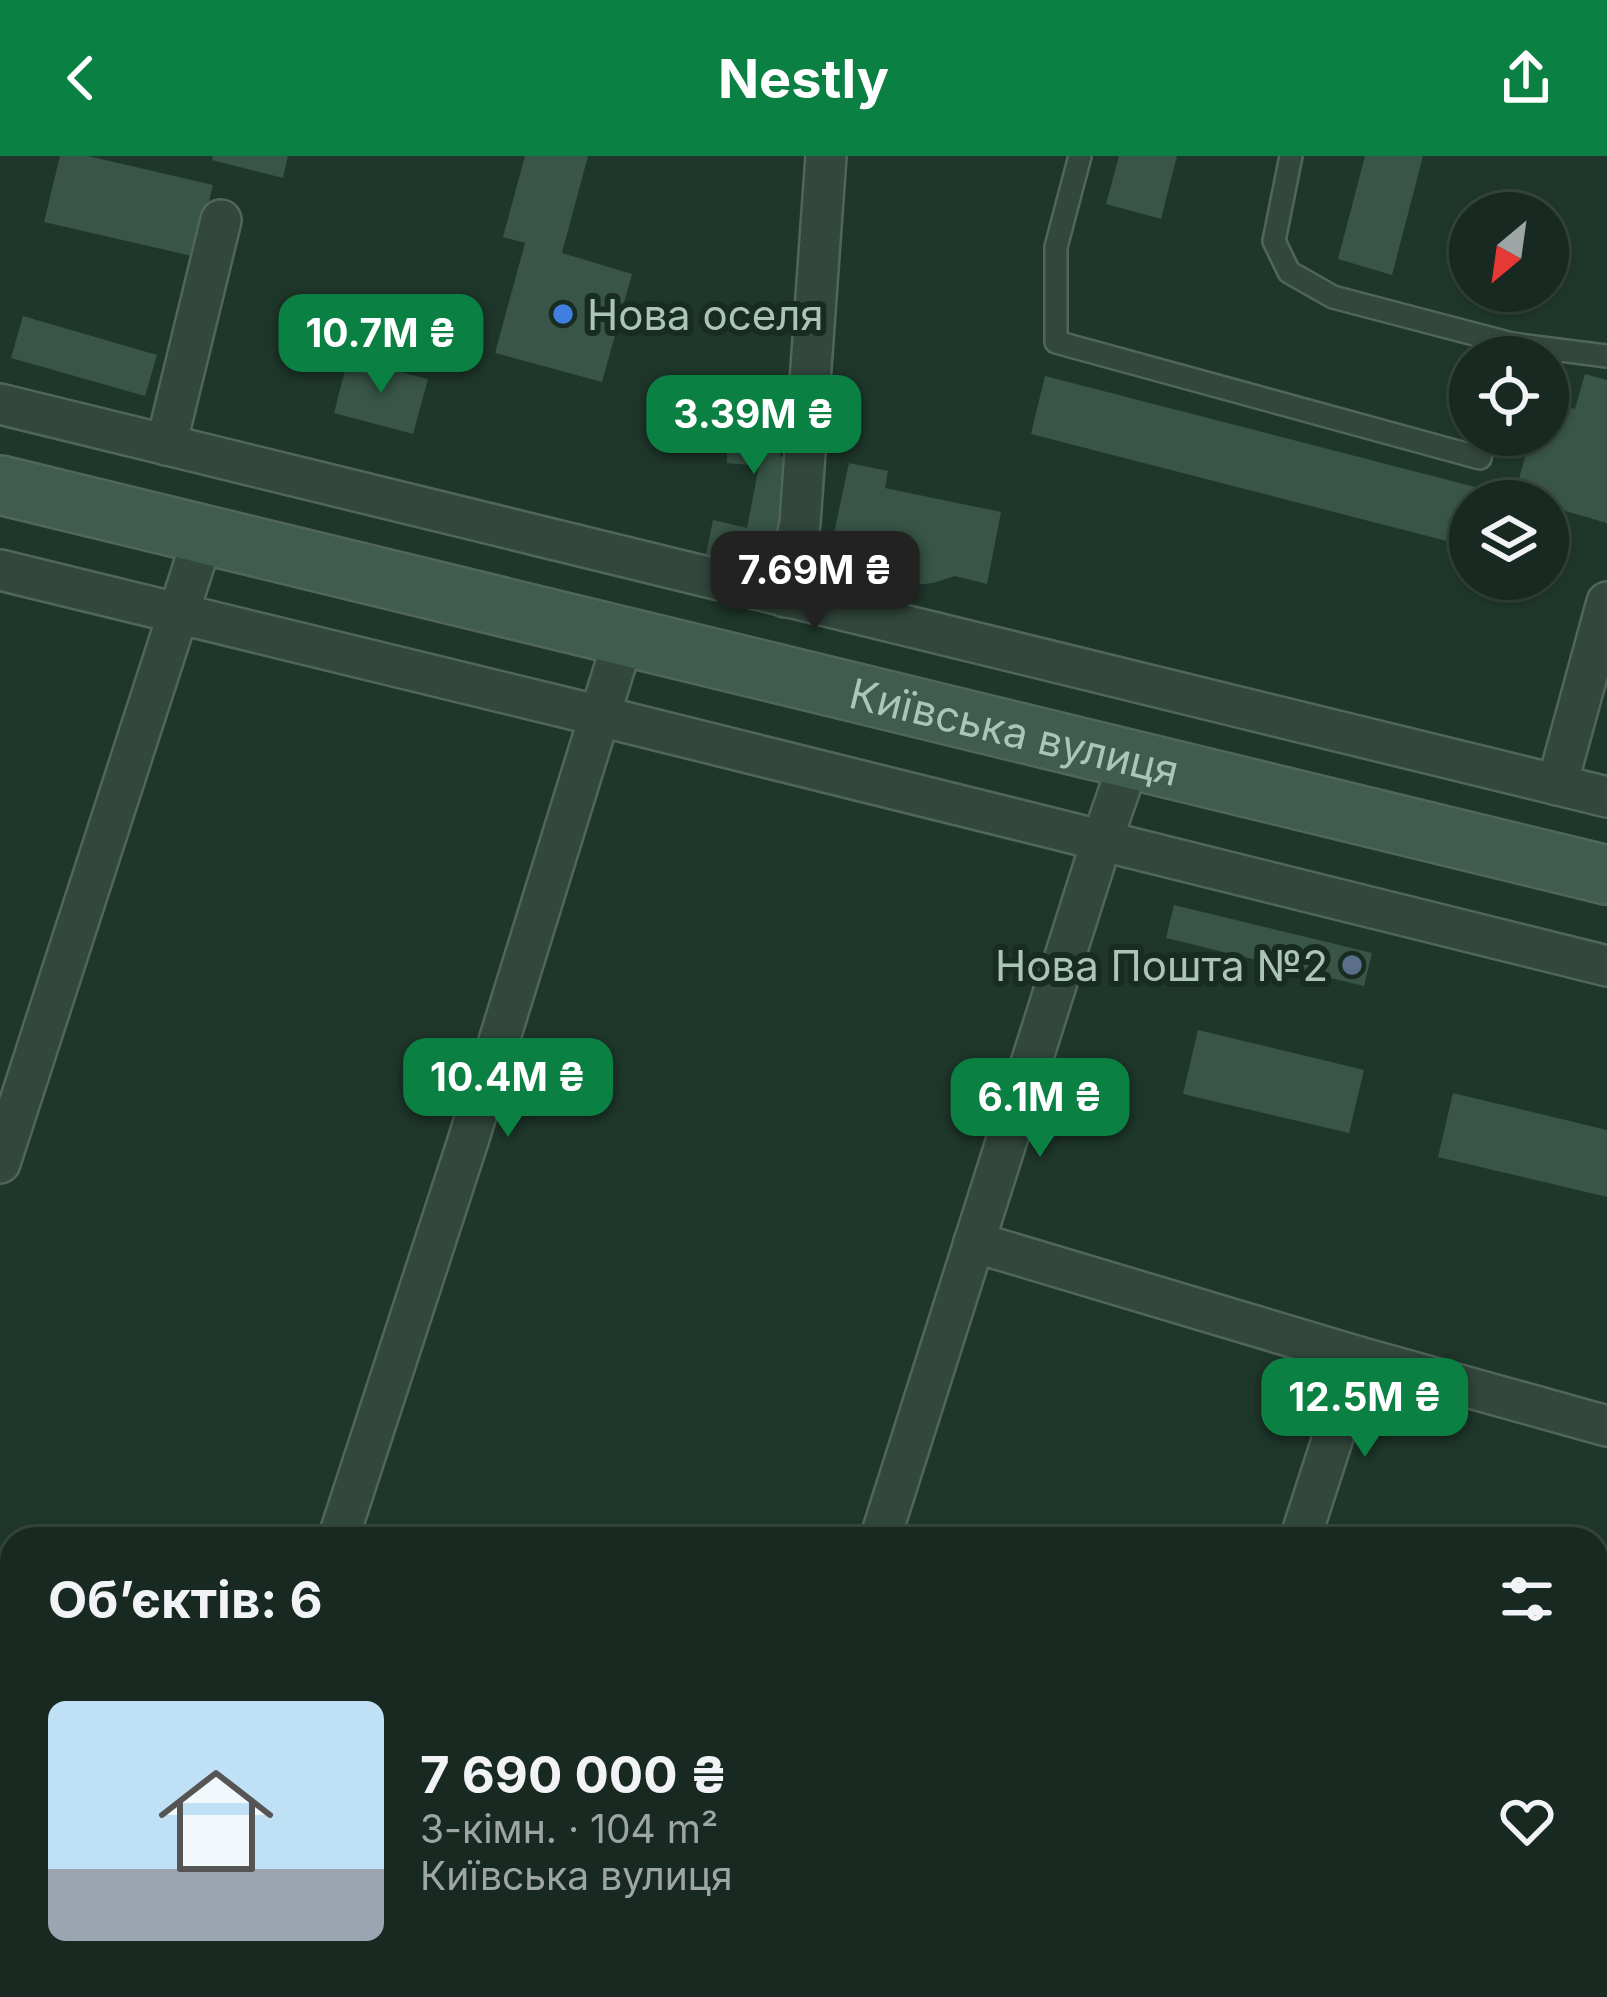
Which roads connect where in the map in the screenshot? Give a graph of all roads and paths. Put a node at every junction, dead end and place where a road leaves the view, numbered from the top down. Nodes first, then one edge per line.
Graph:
1 (826, 156) edge
2 (1080, 156) edge
3 (1291, 156) edge
4 (220, 220) dead end
5 (1463, 336) edge
6 (1569, 354) edge
7 (1607, 356) edge
8 (0, 404) edge
9 (166, 445) junction
10 (1449, 450) edge
11 (0, 485) edge
12 (204, 534) junction
13 (0, 570) edge
14 (785, 598) junction
15 (1607, 602) edge
16 (178, 614) junction
17 (625, 634) junction
18 (600, 716) junction
19 (1131, 758) junction
20 (1557, 785) junction
21 (1607, 797) edge
22 (1102, 840) junction
23 (1607, 875) edge
24 (1607, 966) edge
25 (0, 1163) edge
26 (974, 1241) junction
27 (1358, 1357) junction
28 (1607, 1426) edge
29 (342, 1527) edge
30 (884, 1527) edge
31 (1304, 1527) edge

1 - 14 street
2 - 10 lane
3 - 5 lane
4 - 9 street
6 - 7 lane
8 - 9 street
9 - 14 street
11 - 12 main road, Київська вулиця
12 - 16 street
12 - 17 main road, Київська вулиця
13 - 16 street
14 - 20 street
15 - 20 street
16 - 18 street
16 - 25 street
17 - 18 street
17 - 19 main road, Київська вулиця
18 - 22 street
18 - 29 street
19 - 22 street
19 - 23 main road, Київська вулиця
20 - 21 street
22 - 24 street
22 - 26 street
26 - 27 street
26 - 30 street
27 - 28 street
27 - 31 street

